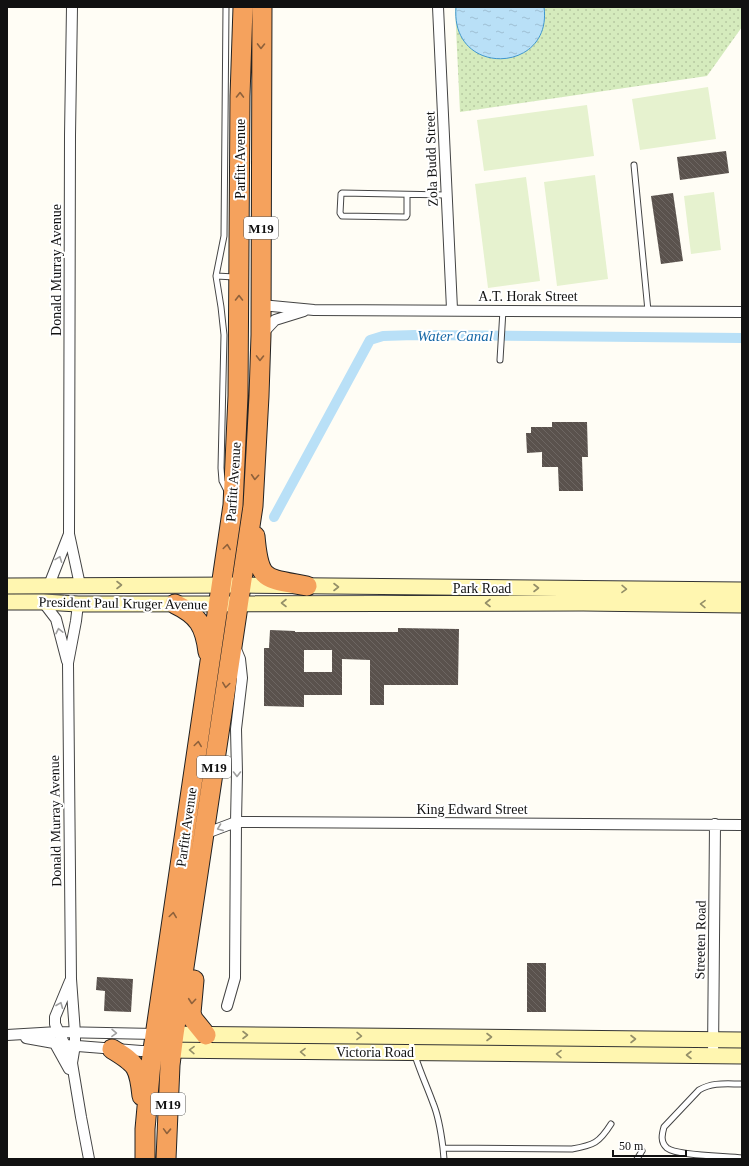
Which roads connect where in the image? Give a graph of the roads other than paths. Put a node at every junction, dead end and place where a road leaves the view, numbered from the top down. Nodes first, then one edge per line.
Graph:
1 (72, 7) edge
2 (226, 7) edge
3 (243, 7) edge
4 (262, 7) edge
5 (438, 7) edge
6 (634, 165) dead end
7 (261, 187) junction
8 (407, 194) junction
9 (446, 195) junction
10 (216, 276) junction
11 (239, 276) junction
12 (261, 305) junction
13 (452, 309) junction
14 (314, 310) junction
15 (648, 311) junction
16 (503, 312) junction
17 (742, 312) edge
18 (261, 335) junction
19 (500, 359) dead end
20 (237, 432) junction
21 (233, 505) junction
22 (253, 506) junction
23 (69, 534) junction
24 (80, 585) junction
25 (7, 586) edge
26 (49, 586) junction
27 (307, 586) junction
28 (742, 590) edge
29 (240, 594) junction
30 (220, 595) junction
31 (7, 602) edge
32 (43, 602) junction
33 (78, 604) junction
34 (175, 604) junction
35 (742, 605) edge
36 (233, 639) junction
37 (68, 663) junction
38 (210, 665) junction
39 (236, 822) junction
40 (715, 824) junction
41 (742, 825) edge
42 (204, 834) junction
43 (199, 867) junction
44 (71, 979) junction
45 (227, 1006) dead end
46 (58, 1032) junction
47 (75, 1033) junction
48 (8, 1035) edge
49 (206, 1035) junction
50 (330, 1036) junction
51 (410, 1037) junction
52 (525, 1038) junction
53 (612, 1038) junction
54 (713, 1039) junction
55 (742, 1040) edge
56 (54, 1042) junction
57 (154, 1042) junction
58 (173, 1042) junction
59 (70, 1045) junction
60 (112, 1049) junction
61 (333, 1052) junction
62 (413, 1053) junction
63 (524, 1054) junction
64 (615, 1054) junction
65 (713, 1055) junction
66 (742, 1056) edge
67 (74, 1078) junction
68 (742, 1084) edge
69 (611, 1124) dead end
70 (145, 1129) junction
71 (443, 1148) junction
72 (642, 1151) dead end
73 (742, 1158) edge
74 (89, 1159) edge
75 (145, 1159) edge
76 (166, 1159) edge
77 (444, 1159) edge
78 (637, 1159) edge

1 - 23 street, Donald Murray Avenue
2 - 10 lane
11 -> 3 highway, Parfitt Avenue / M19
4 -> 7 highway, Parfitt Avenue / M19
5 - 9 street, Zola Budd Street
6 - 15 lane
7 - 11 highway
7 - 12 highway, Parfitt Avenue / M19
8 - 8 lane
8 - 9 lane
9 - 13 street, Zola Budd Street
10 - 11 lane
10 - 21 lane
20 -> 11 highway, Parfitt Avenue / M19
12 - 14 street, A.T. Horak Street
12 - 18 highway, Parfitt Avenue / M19
12 - 20 highway
13 - 14 street, A.T. Horak Street
13 - 16 street, A.T. Horak Street
14 - 18 street, A.T. Horak Street
15 - 16 street, A.T. Horak Street
15 - 17 street, A.T. Horak Street
16 - 19 lane
18 -> 22 highway, Parfitt Avenue / M19
20 - 21 highway, Parfitt Avenue / M19
30 -> 21 highway, Parfitt Avenue / M19
22 - 27 highway
22 - 29 highway, Parfitt Avenue / M19
23 - 24 street, Donald Murray Avenue
26 -> 23 street, Donald Murray Avenue
24 - 26 street, President Paul Kruger Avenue
24 -> 30 street, President Paul Kruger Avenue
25 - 26 street, President Paul Kruger Avenue
27 -> 28 street, Park Road
27 - 29 street, Park Road
29 - 30 street, President Paul Kruger Avenue
35 -> 29 street, Park Road
29 - 36 highway, Parfitt Avenue / M19
30 - 34 street, President Paul Kruger Avenue
30 - 38 highway, Parfitt Avenue / M19
31 - 32 street, President Paul Kruger Avenue
32 - 33 street, President Paul Kruger Avenue
37 -> 32 street, Donald Murray Avenue
33 - 34 street, President Paul Kruger Avenue
33 - 37 street, Donald Murray Avenue
34 - 38 highway
36 -> 39 street, Parfitt Avenue
36 -> 42 highway, Parfitt Avenue / M19
37 - 44 street, Donald Murray Avenue
57 -> 38 highway, Parfitt Avenue / M19
39 - 40 street, King Edward Street
39 -> 42 street, King Edward Street
39 - 45 street, Parfitt Avenue
40 - 41 street, King Edward Street
40 - 54 street, Streeten Road
42 - 43 highway, Parfitt Avenue / M19
43 -> 49 highway
43 - 58 highway, Parfitt Avenue / M19
46 -> 44 street, Donald Murray Avenue
44 - 47 street, Donald Murray Avenue
46 - 47 street, Victoria Road
46 - 48 street, Victoria Road
46 - 59 street, Donald Murray Avenue
47 -> 57 street, Victoria Road
47 - 59 street, Donald Murray Avenue
48 - 56 street, Victoria Road
49 -> 50 street, Victoria Road
49 - 58 street, Victoria Road
50 -> 51 street, Victoria Road
50 - 61 street
51 -> 52 street, Victoria Road
51 - 62 lane
52 - 53 street, Victoria Road
52 - 63 street
53 -> 54 street, Victoria Road
53 - 64 street
54 - 55 street, Victoria Road
54 - 65 street, Streeten Road
56 - 59 street, Victoria Road
56 - 67 street
57 - 58 street, Victoria Road
57 - 60 street, Victoria Road
57 - 70 highway, M19
61 -> 58 street, Victoria Road
58 -> 76 highway, M19
59 - 60 street, Victoria Road
59 - 67 street, Donald Murray Avenue
60 - 70 highway
61 - 62 street, Victoria Road
62 - 63 street, Victoria Road
62 - 71 lane
64 -> 63 street, Victoria Road
65 -> 64 street, Victoria Road
65 - 66 street, Victoria Road
67 - 74 street, Donald Murray Avenue
68 - 73 lane
69 - 71 lane
70 - 75 highway, M19
71 - 77 lane
72 - 78 lane

